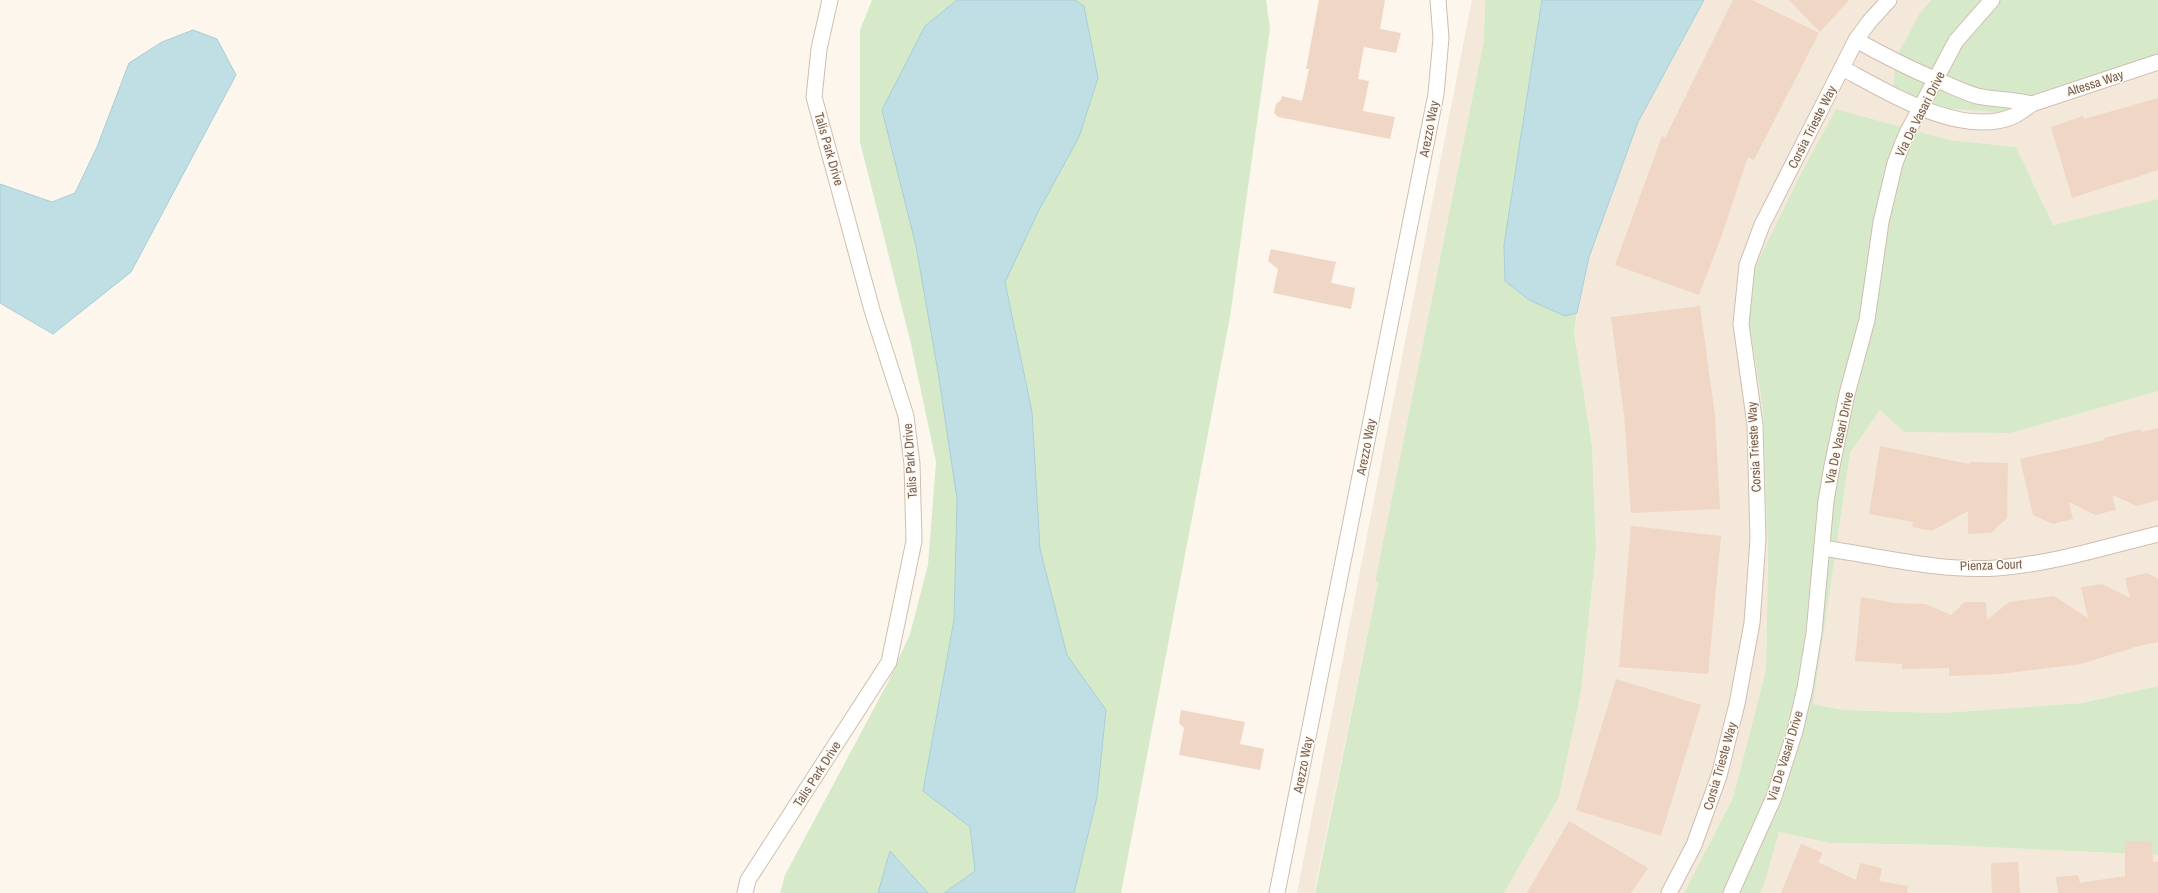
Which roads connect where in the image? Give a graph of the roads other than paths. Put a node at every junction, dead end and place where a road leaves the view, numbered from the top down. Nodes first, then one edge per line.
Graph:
1 (830, 0) edge
2 (1438, 0) edge
3 (1889, 0) edge
4 (1992, 0) edge
5 (1856, 40) junction
6 (2158, 62) edge
7 (1842, 68) junction
8 (1937, 80) junction
9 (2032, 104) junction
10 (1922, 107) junction
11 (2158, 534) edge
12 (1822, 548) junction
13 (745, 893) edge
14 (1277, 893) edge
15 (1669, 893) edge
16 (1731, 893) edge

1 - 13 street, Talis Park Drive
2 - 14 street, Arezzo Way
3 - 5 street, Corsia Trieste Way
4 - 8 street, Via De Vasari Drive
5 - 7 street, Corsia Trieste Way
5 - 8 street
6 - 9 street, Altessa Way
7 - 10 street, Altessa Way
7 - 15 street, Corsia Trieste Way
8 - 9 street
8 - 10 street, Via De Vasari Drive
9 - 10 street, Altessa Way
10 - 12 street, Via De Vasari Drive
11 - 12 street, Pienza Court
12 - 16 street, Via De Vasari Drive

